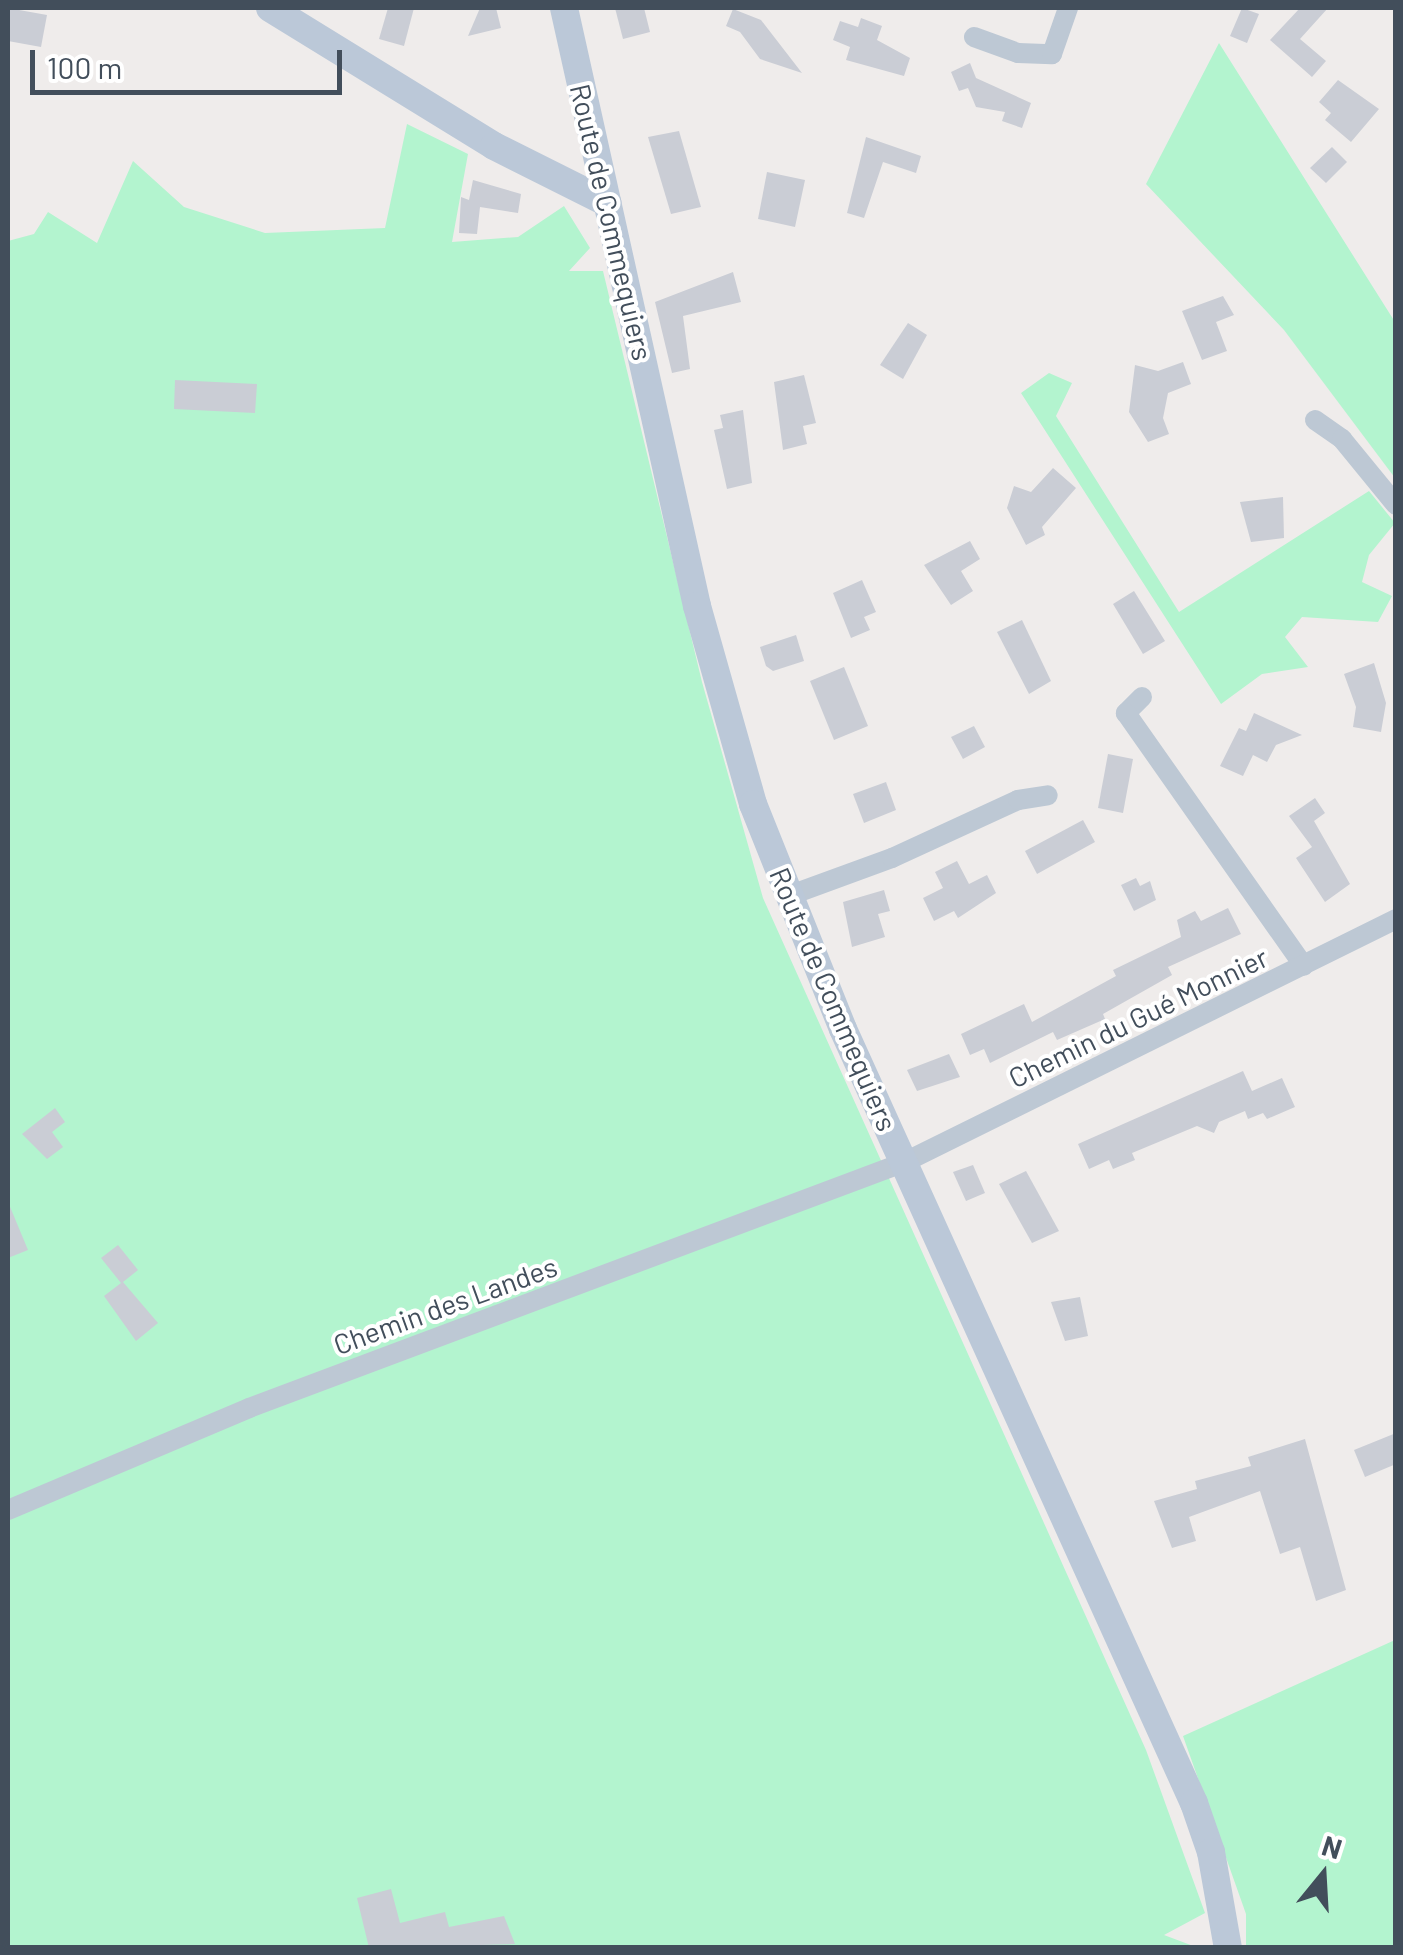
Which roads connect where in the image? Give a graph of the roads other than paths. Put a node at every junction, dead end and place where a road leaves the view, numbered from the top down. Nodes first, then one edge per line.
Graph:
1 (270, 8) edge
2 (564, 8) edge
3 (1068, 8) edge
4 (974, 37) dead end
5 (608, 204) junction
6 (1316, 420) dead end
7 (1396, 505) edge
8 (1142, 697) dead end
9 (1048, 795) dead end
10 (788, 896) junction
11 (1396, 919) edge
12 (1304, 966) junction
13 (905, 1162) junction
14 (8, 1510) edge
15 (1228, 1948) edge

1 - 5 street
2 - 5 street, Route de Commequiers
3 - 4 street
5 - 10 street, Route de Commequiers
6 - 7 street
8 - 12 street
9 - 10 street
10 - 13 street, Route de Commequiers
11 - 12 street, Chemin du Gué Monnier
12 - 13 street, Chemin du Gué Monnier
13 - 14 street, Chemin des Landes
13 - 15 street, Route de Commequiers

